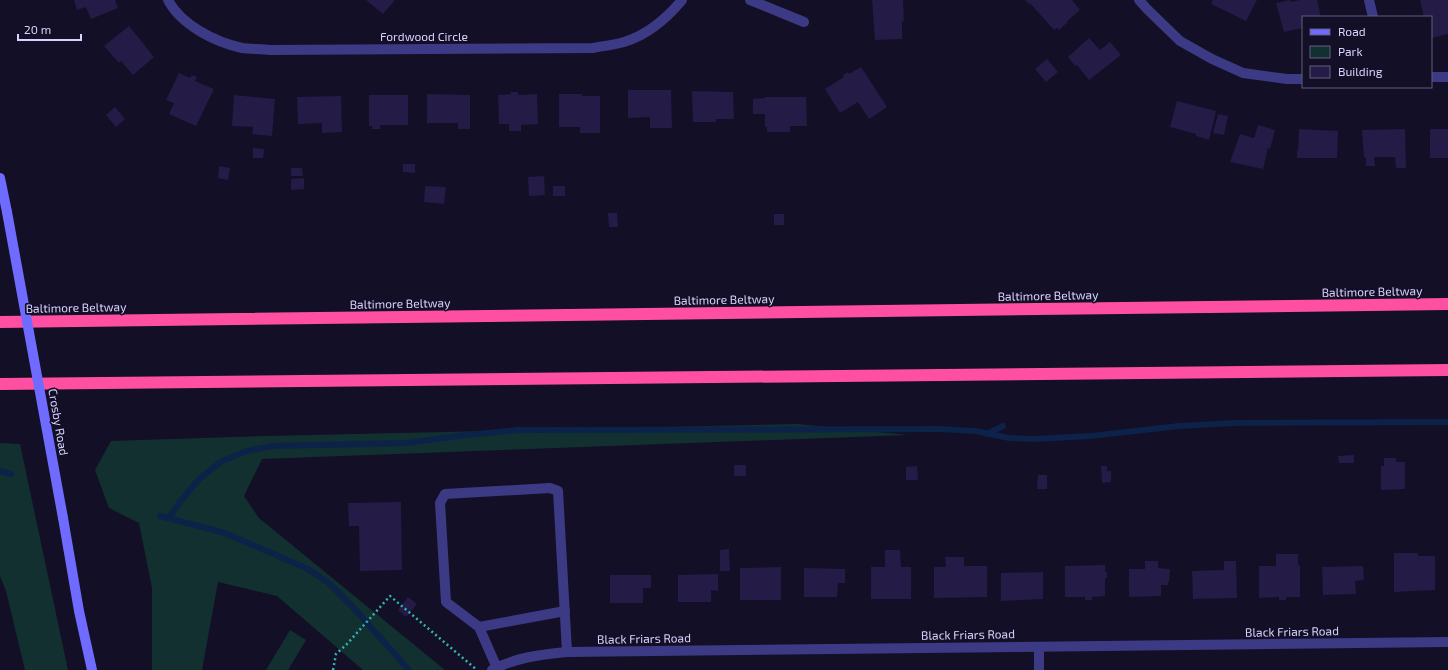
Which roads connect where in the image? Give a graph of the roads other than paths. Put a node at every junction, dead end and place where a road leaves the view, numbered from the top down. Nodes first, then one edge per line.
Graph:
1 (168, 0) edge
2 (682, 0) edge
3 (750, 0) edge
4 (1140, 0) edge
5 (1369, 0) edge
6 (1373, 16) edge
7 (804, 22) dead end
8 (1432, 77) edge
9 (1448, 77) edge
10 (1302, 78) edge
11 (0, 178) edge
12 (1448, 304) edge
13 (0, 322) edge
14 (1448, 370) edge
15 (0, 384) edge
16 (565, 611) junction
17 (479, 627) junction
18 (1448, 642) edge
19 (1039, 646) junction
20 (567, 652) junction
21 (494, 669) edge
22 (92, 670) edge
23 (1040, 670) edge

1 - 2 street, Fordwood Circle
3 - 7 street
4 - 10 street
5 - 6 street
8 - 9 street
11 - 22 main road, Crosby Road, bridge
12 - 13 highway, Baltimore Beltway
14 - 15 highway
16 - 17 street
16 - 17 street
16 - 20 street
17 - 21 street
18 - 19 street, Black Friars Road
19 - 20 street, Black Friars Road
19 - 23 street
20 - 21 street, Black Friars Road

